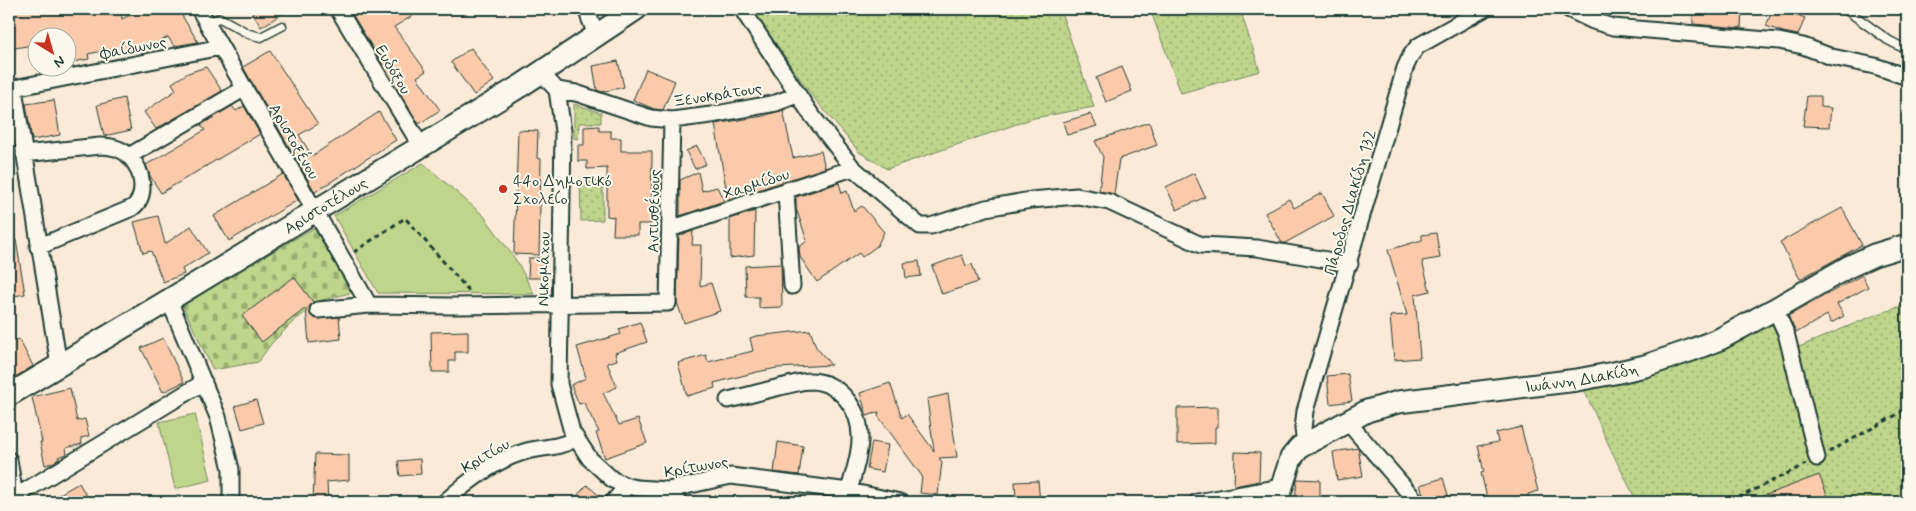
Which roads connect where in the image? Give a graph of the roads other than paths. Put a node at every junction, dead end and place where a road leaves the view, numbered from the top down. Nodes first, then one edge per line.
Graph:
1 (216, 9) edge
2 (338, 9) edge
3 (586, 9) edge
4 (636, 9) edge
5 (742, 9) edge
6 (1484, 9) edge
7 (1568, 9) edge
8 (1845, 9) edge
9 (209, 16) edge
10 (282, 26) dead end
11 (596, 35) junction
12 (220, 47) junction
13 (1907, 50) edge
14 (541, 73) junction
15 (1907, 77) edge
16 (244, 88) junction
17 (11, 89) edge
18 (557, 90) junction
19 (797, 95) junction
20 (672, 120) junction
21 (421, 146) junction
22 (24, 154) junction
23 (129, 156) junction
24 (853, 168) junction
25 (786, 192) junction
26 (315, 210) junction
27 (670, 230) junction
28 (1907, 245) edge
29 (38, 248) junction
30 (1350, 264) junction
31 (792, 286) dead end
32 (169, 300) junction
33 (560, 304) junction
34 (369, 305) junction
35 (1775, 309) junction
36 (318, 310) dead end
37 (59, 365) junction
38 (204, 382) junction
39 (9, 395) edge
40 (728, 400) dead end
41 (1346, 420) junction
42 (575, 439) junction
43 (1305, 443) junction
44 (1817, 458) dead end
45 (9, 460) edge
46 (627, 486) junction
47 (668, 490) junction
48 (849, 491) junction
49 (1279, 495) edge
50 (15, 500) edge
51 (231, 502) edge
52 (445, 502) edge
53 (613, 502) edge
54 (678, 502) edge
55 (900, 502) edge
56 (1197, 502) edge
57 (1417, 502) edge

1 - 9 lane
2 - 21 street, Ευδόξου
3 - 11 street
4 - 11 main road, Αριστοτέλους
5 - 19 street
6 - 30 street, Πάροδος Διακίδη 132
7 - 15 street
8 - 13 lane
9 - 10 lane
9 - 12 street
11 - 14 main road, Αριστοτέλους
12 - 16 street, Αριστοξένου
12 - 17 street, Φαίδωνος
14 - 18 street
14 - 21 main road, Αριστοτέλους
16 - 23 street
16 - 26 street, Αριστοξένου
17 - 22 street
18 - 20 street, Ξενοκράτους
18 - 33 street, Νικομάχου
19 - 20 street, Ξενοκράτους
19 - 24 street
20 - 27 street, Αντισθένους
21 - 26 main road, Αριστοτέλους
22 - 23 street
22 - 29 street
23 - 29 street
24 - 25 street, Χαρμίδου
24 - 30 street
25 - 27 street, Χαρμίδου
25 - 31 street
26 - 32 main road, Αριστοτέλους
26 - 34 street, Αριστοξένου
27 - 33 street, Αντισθένους
28 - 35 main road, Ιωάννη Διακίδη
29 - 37 street
30 - 43 street, Πάροδος Διακίδη 132
32 - 37 main road, Αριστοτέλους
32 - 38 street
33 - 34 street
33 - 42 street, Νικομάχου
34 - 36 street
35 - 41 main road, Ιωάννη Διακίδη
35 - 44 street
37 - 39 main road, Αριστοτέλους
38 - 50 street
38 - 51 street
40 - 48 street
41 - 43 main road, Ιωάννη Διακίδη
41 - 57 street
42 - 46 street, Κρίτωνος
42 - 52 street, Κριτίου
43 - 49 main road, Ιωάννη Διακίδη
45 - 50 street
46 - 47 street, Κρίτωνος
46 - 53 street
47 - 48 street, Κρίτωνος
47 - 54 street
48 - 55 street, Κρίτωνος
49 - 56 street

